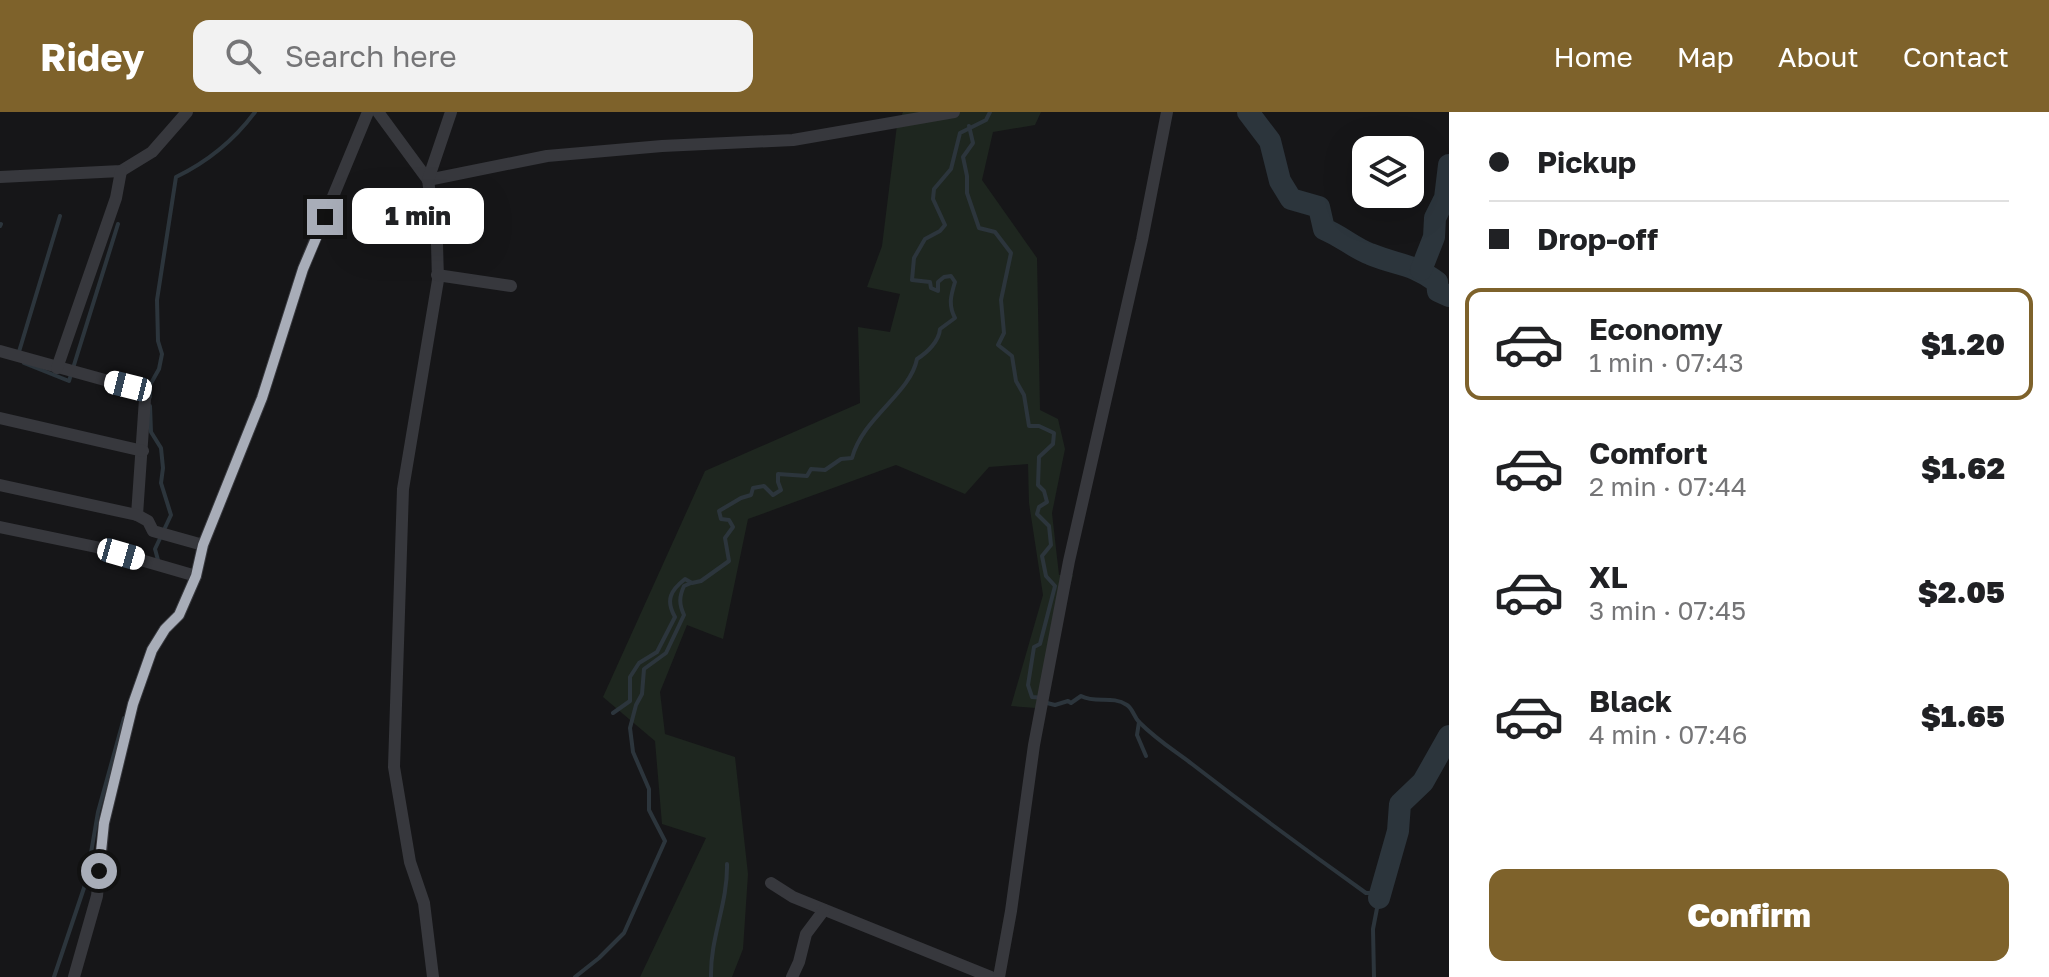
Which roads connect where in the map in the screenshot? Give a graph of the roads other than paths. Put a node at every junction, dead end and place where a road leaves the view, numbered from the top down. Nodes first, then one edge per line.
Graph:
1 (187, 112) edge
2 (368, 112) edge
3 (378, 112) edge
4 (451, 112) edge
5 (954, 112) edge
6 (1167, 112) edge
7 (121, 171) junction
8 (0, 177) edge
9 (428, 180) junction
10 (437, 275) junction
11 (511, 286) dead end
12 (0, 351) edge
13 (57, 368) junction
14 (0, 418) edge
15 (143, 451) junction
16 (0, 485) edge
17 (137, 515) junction
18 (0, 527) edge
19 (203, 545) junction
20 (196, 576) junction
21 (771, 883) dead end
22 (824, 910) junction
23 (74, 977) edge
24 (433, 977) edge
25 (792, 977) edge
26 (991, 977) edge
27 (999, 977) edge

1 - 7 street
2 - 19 street
3 - 9 street
4 - 9 street
5 - 9 street
6 - 27 street
7 - 8 street
7 - 13 street
9 - 10 street
10 - 11 street
10 - 24 street
12 - 13 street
13 - 15 street
14 - 15 street
15 - 17 street
16 - 17 street
17 - 19 street
18 - 20 street
19 - 20 street
20 - 23 street
21 - 22 street
22 - 25 street
22 - 26 street

